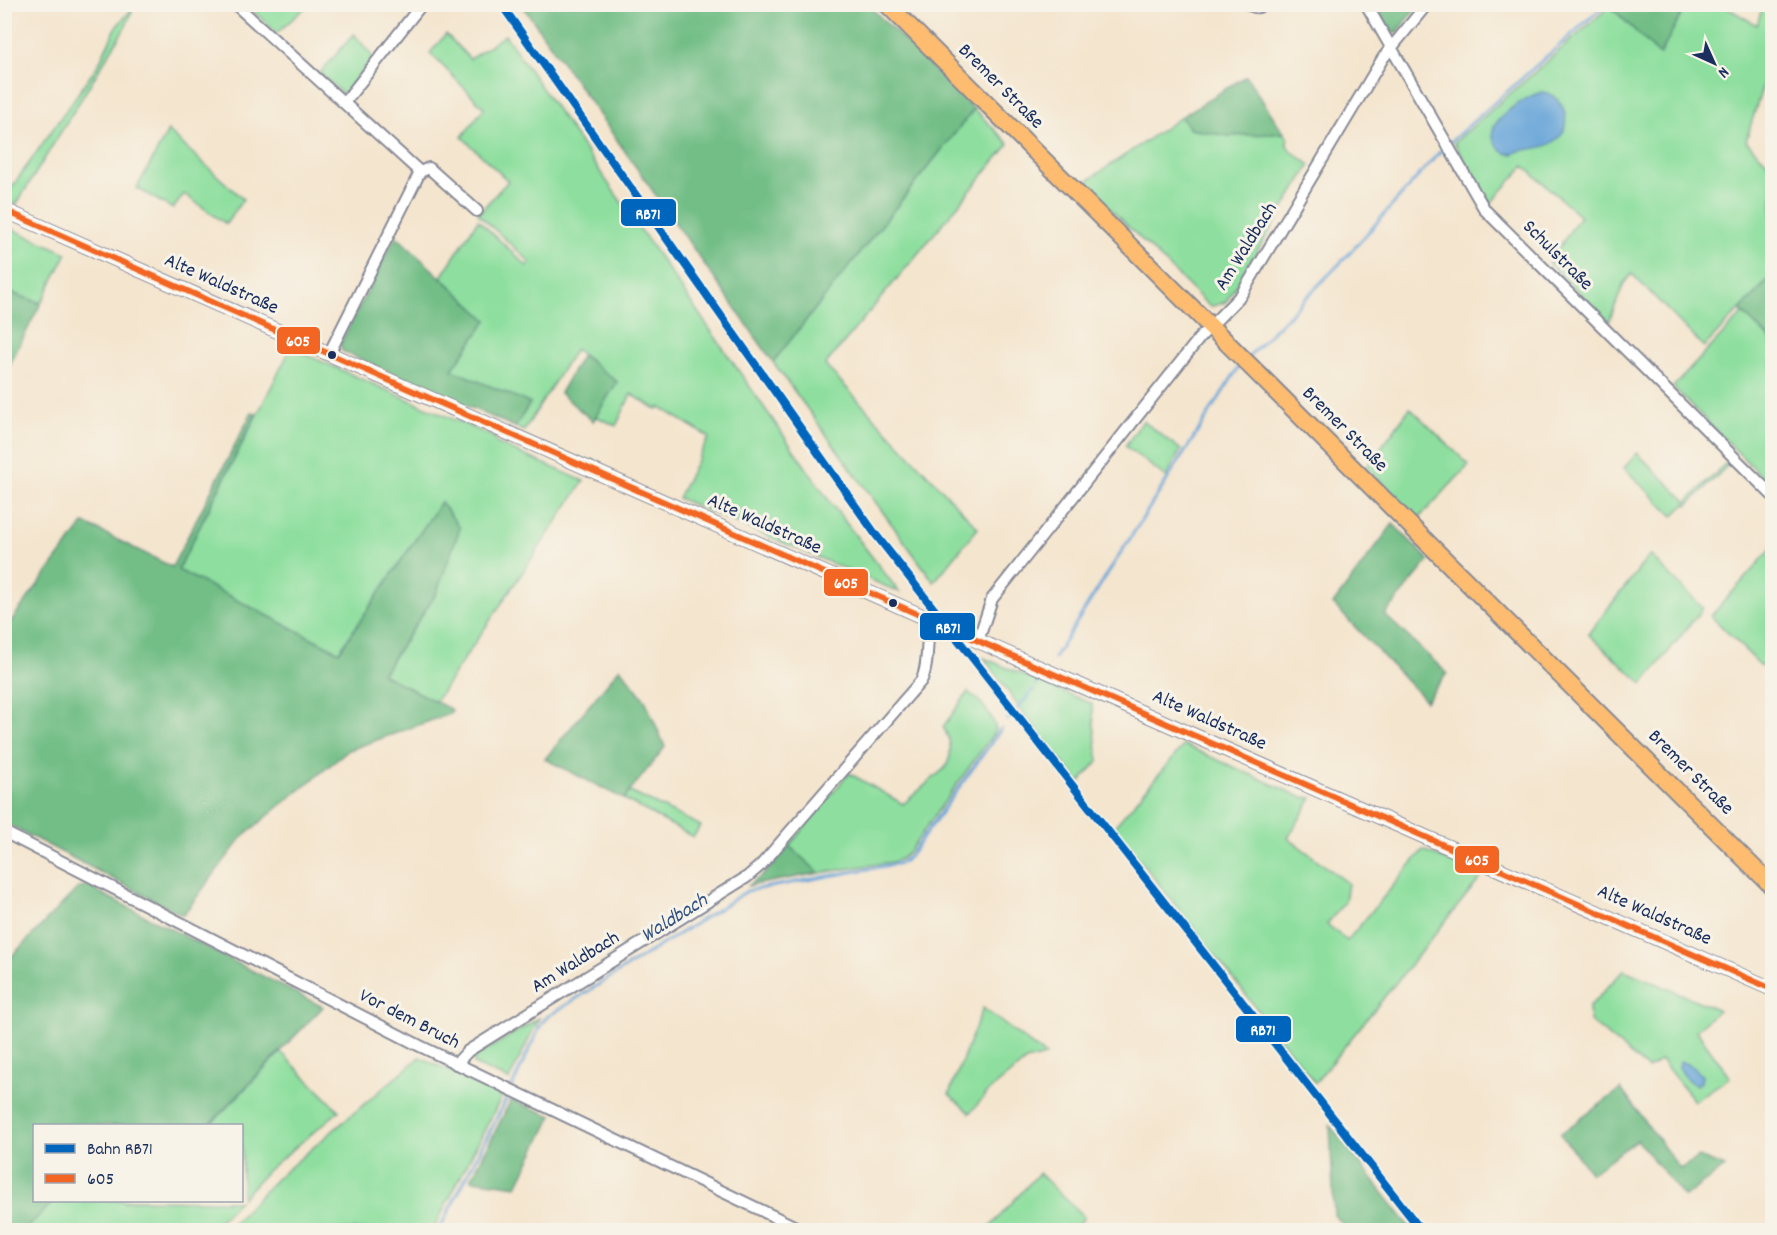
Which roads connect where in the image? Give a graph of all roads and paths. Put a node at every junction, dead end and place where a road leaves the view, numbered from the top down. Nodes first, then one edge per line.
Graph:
1 (235, 4) edge
2 (422, 4) edge
3 (887, 4) edge
4 (1248, 4) edge
5 (1263, 4) edge
6 (1366, 4) edge
7 (1427, 4) edge
8 (1392, 48) junction
9 (344, 104) junction
10 (420, 172) junction
11 (4, 210) edge
12 (477, 211) dead end
13 (1211, 326) junction
14 (329, 354) junction
15 (1773, 495) edge
16 (931, 620) junction
17 (978, 641) junction
18 (4, 832) edge
19 (1773, 886) edge
20 (1773, 989) edge
21 (456, 1064) junction
22 (802, 1230) edge

1 - 9 street
2 - 9 street
3 - 13 main road, Bremer Straße
4 - 5 street
6 - 8 street, Schulstraße
7 - 8 street, Am Waldbach
8 - 13 street, Am Waldbach
8 - 15 street, Schulstraße
9 - 10 street
10 - 12 street
10 - 14 street
11 - 14 street, Alte Waldstraße
13 - 17 street, Am Waldbach
13 - 19 main road, Bremer Straße
14 - 16 street, Alte Waldstraße
16 - 17 street, Alte Waldstraße
16 - 21 street, Am Waldbach
17 - 20 street, Alte Waldstraße
18 - 21 street, Vor dem Bruch
21 - 22 street, Vor dem Bruch

